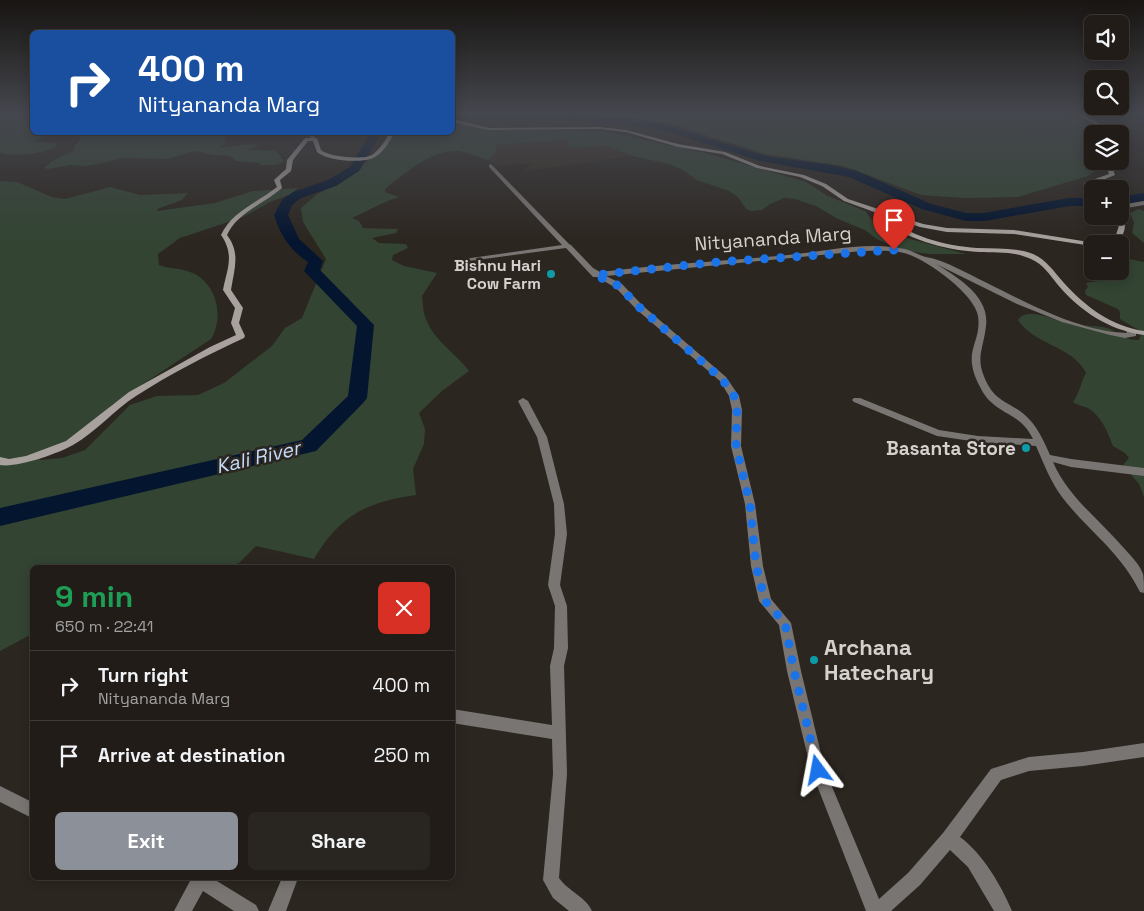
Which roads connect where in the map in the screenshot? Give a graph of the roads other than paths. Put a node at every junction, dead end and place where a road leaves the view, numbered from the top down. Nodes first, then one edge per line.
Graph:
1 (293, 156) edge
2 (324, 156) edge
3 (371, 156) edge
4 (728, 156) edge
5 (492, 166) dead end
6 (1110, 170) edge
7 (1099, 180) edge
8 (1144, 203) edge
9 (1129, 207) edge
10 (880, 212) junction
11 (1084, 243) edge
12 (569, 246) junction
13 (922, 258) junction
14 (457, 262) dead end
15 (595, 275) junction
16 (1130, 331) junction
17 (1144, 333) edge
18 (857, 400) dead end
19 (522, 401) dead end
20 (1038, 442) junction
21 (1045, 457) junction
22 (0, 462) edge
23 (1144, 472) edge
24 (1144, 588) edge
25 (455, 716) edge
26 (558, 733) junction
27 (1144, 750) edge
28 (0, 794) edge
29 (30, 809) edge
30 (949, 838) junction
31 (197, 880) edge
32 (201, 880) edge
33 (289, 880) edge
34 (183, 911) edge
35 (250, 911) edge
36 (277, 911) edge
37 (583, 911) edge
38 (877, 911) edge
39 (1003, 911) edge

1 - 22 street
2 - 3 street
4 - 10 street
5 - 12 street
6 - 7 street
8 - 9 street
10 - 11 street
10 - 16 street
12 - 14 street
12 - 15 street
13 - 15 street, Nityananda Marg
13 - 16 street
13 - 20 street, Nityananda Marg
15 - 38 street
16 - 17 street
18 - 20 street
19 - 26 street
20 - 21 street, Nityananda Marg
21 - 23 street
21 - 24 street, Nityananda Marg
25 - 26 street
26 - 37 street
27 - 30 street
28 - 29 street
30 - 38 street
30 - 39 street
31 - 34 street
32 - 35 street
33 - 36 street

